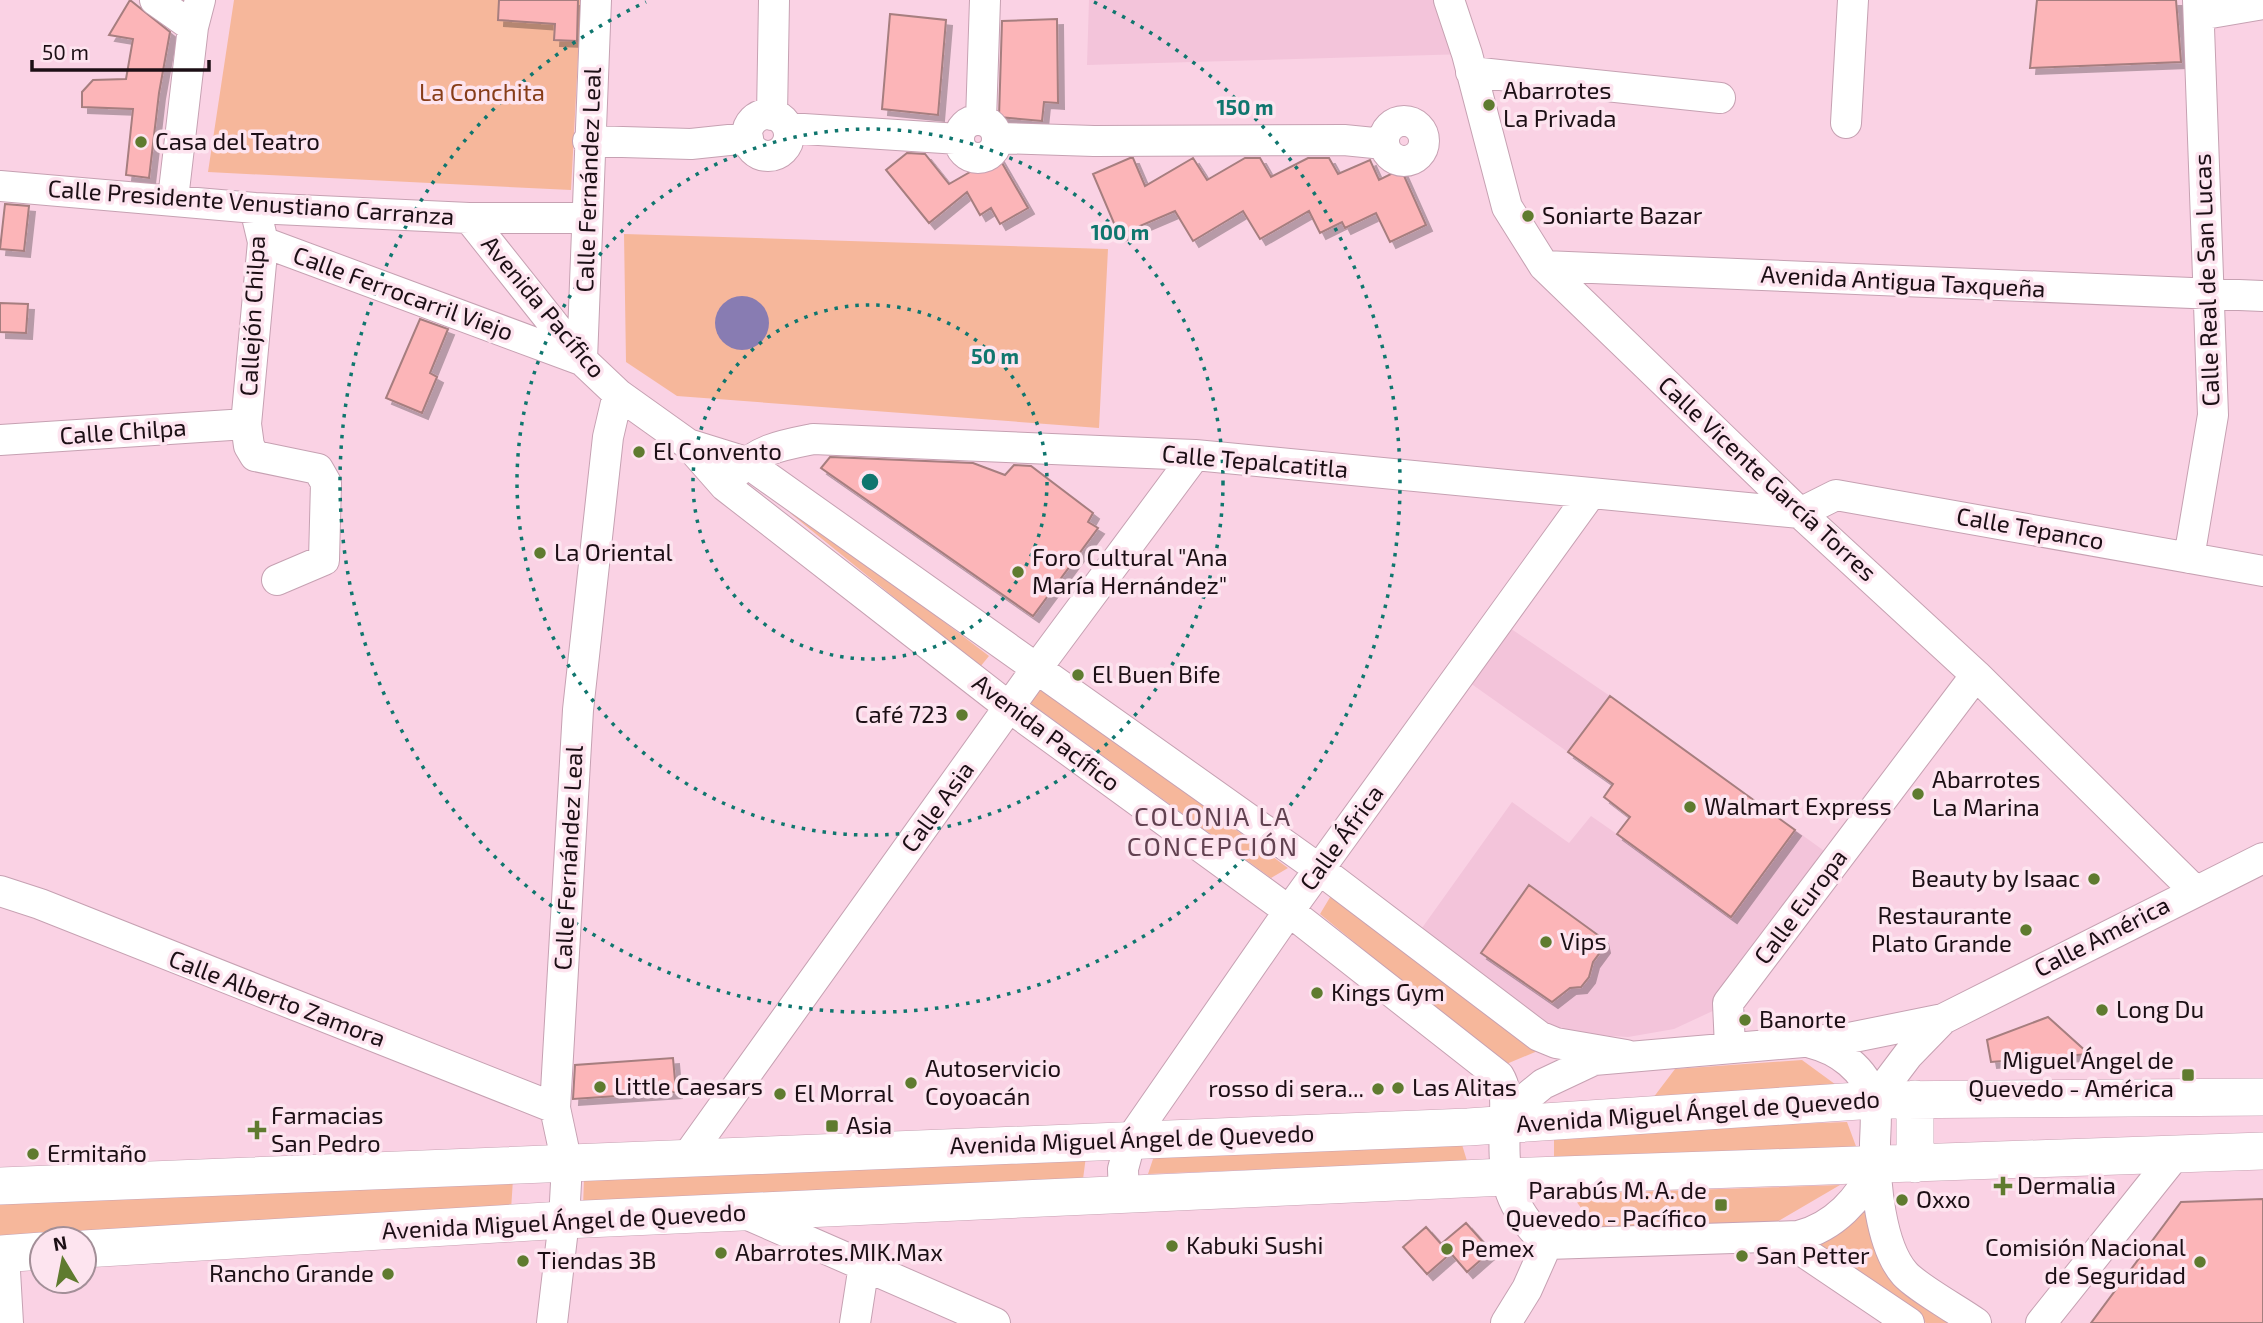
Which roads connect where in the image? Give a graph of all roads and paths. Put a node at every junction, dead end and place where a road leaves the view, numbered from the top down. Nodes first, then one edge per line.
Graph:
1 (596, 0) edge
2 (774, 0) edge
3 (985, 0) edge
4 (1449, 0) edge
5 (1853, 0) edge
6 (2263, 4) edge
7 (2198, 7) edge
8 (180, 10) edge
9 (1471, 72) junction
10 (1720, 98) dead end
11 (780, 121) junction
12 (1846, 122) dead end
13 (979, 132) junction
14 (588, 141) junction
15 (1384, 144) dead end
16 (0, 186) edge
17 (164, 198) junction
18 (255, 208) junction
19 (469, 218) junction
20 (587, 218) junction
21 (263, 242) junction
22 (1544, 266) junction
23 (2207, 295) junction
24 (2263, 296) edge
25 (582, 360) junction
26 (618, 394) junction
27 (246, 424) junction
28 (0, 440) edge
29 (688, 443) junction
30 (1195, 456) junction
31 (746, 461) junction
32 (725, 486) junction
33 (1591, 493) junction
34 (1800, 513) junction
35 (2189, 558) junction
36 (2263, 571) edge
37 (277, 580) dead end
38 (1037, 668) junction
39 (1976, 675) junction
40 (1009, 706) junction
41 (2263, 858) edge
42 (1319, 869) junction
43 (2194, 890) junction
44 (0, 891) edge
45 (1289, 911) junction
46 (1943, 1019) junction
47 (1807, 1042) junction
48 (1730, 1047) junction
49 (1626, 1055) junction
50 (2263, 1097) edge
51 (1915, 1099) junction
52 (1874, 1100) junction
53 (555, 1108) junction
54 (1505, 1125) junction
55 (1131, 1139) junction
56 (2263, 1152) edge
57 (2176, 1154) junction
58 (684, 1161) junction
59 (567, 1164) junction
60 (1915, 1164) junction
61 (1875, 1166) junction
62 (1505, 1177) junction
63 (0, 1186) edge
64 (1124, 1196) junction
65 (746, 1214) junction
66 (564, 1220) junction
67 (1783, 1238) junction
68 (1548, 1244) junction
69 (98, 1248) edge
70 (28, 1252) edge
71 (2, 1254) edge
72 (864, 1265) junction
73 (8, 1323) edge
74 (552, 1323) edge
75 (855, 1323) edge
76 (996, 1323) edge
77 (1506, 1323) edge
78 (1909, 1323) edge
79 (1976, 1323) edge
80 (2041, 1323) edge

1 - 14 street, Calle Fernández Leal
2 - 11 street
3 - 13 street
4 - 9 street, Calle Vicente García Torres
5 - 12 street
6 - 7 street
7 - 23 street, Calle Real de San Lucas
8 - 17 street
9 - 10 street
9 - 22 street, Calle Vicente García Torres
11 - 13 street
11 - 14 street
13 - 15 street
14 - 20 street, Calle Fernández Leal
16 - 17 street, Calle Presidente Venustiano Carranza
17 - 18 street, Calle Presidente Venustiano Carranza
18 - 19 street, Calle Presidente Venustiano Carranza
18 - 21 street, Callejón Chilpa
19 - 20 street, Calle Presidente Venustiano Carranza
19 - 25 street, Avenida Pacífico
20 - 25 street, Calle Fernández Leal
21 - 25 street, Calle Ferrocarril Viejo
21 - 27 street, Callejón Chilpa
22 - 23 street, Avenida Antigua Taxqueña
22 - 34 street, Calle Vicente García Torres
23 - 24 street, Avenida Antigua Taxqueña
23 - 35 street, Calle Real de San Lucas
25 - 26 street, Avenida Pacífico
26 - 29 street, Avenida Pacífico
26 - 53 street, Calle Fernández Leal
27 - 28 street, Calle Chilpa
27 - 37 street
29 - 31 street, Avenida Pacífico
29 - 32 street, Avenida Pacífico
30 - 31 street, Calle Tepalcatitla
30 - 33 street, Calle Tepalcatitla
30 - 38 street, Calle Asia
31 - 32 street, Calle Tepalcatitla
31 - 38 street, Avenida Pacífico
32 - 40 street, Avenida Pacífico
33 - 34 street, Calle Tepalcatitla
33 - 42 street, Calle África
34 - 35 street, Calle Tepanco
34 - 39 street, Calle Vicente García Torres
35 - 36 street, Calle Tepanco
38 - 40 street, Calle Asia
38 - 42 street, Avenida Pacífico
39 - 43 street, Calle Vicente García Torres
39 - 48 street, Calle Europa
40 - 45 street, Avenida Pacífico
40 - 58 street, Calle Asia
41 - 43 street, Calle América
42 - 45 street, Calle África
42 - 49 street, Avenida Pacífico
43 - 46 street, Calle América
44 - 53 street, Calle Alberto Zamora
45 - 54 street, Avenida Pacífico
45 - 55 street, Calle África
46 - 47 street, Calle América
46 - 52 street, Calle América
47 - 48 street, Calle América
47 - 52 street, Calle América
48 - 49 street, Calle América
49 - 54 street, Calle América
50 - 51 main road, Avenida Miguel Ángel de Quevedo
51 - 52 main road, Avenida Miguel Ángel de Quevedo
51 - 60 main road
52 - 54 main road, Avenida Miguel Ángel de Quevedo
52 - 61 street
53 - 59 street, Calle Fernández Leal
54 - 55 main road, Avenida Miguel Ángel de Quevedo
54 - 62 street, Avenida Pacífico
55 - 58 main road, Avenida Miguel Ángel de Quevedo
55 - 64 street, Calle África
56 - 57 main road, Avenida Miguel Ángel de Quevedo
57 - 60 main road, Avenida Miguel Ángel de Quevedo
57 - 80 street
58 - 59 main road, Avenida Miguel Ángel de Quevedo
59 - 63 main road, Avenida Miguel Ángel de Quevedo
59 - 66 street, Calle Fernández Leal
60 - 61 main road, Avenida Miguel Ángel de Quevedo
61 - 62 main road, Avenida Miguel Ángel de Quevedo
61 - 67 street
61 - 79 street
62 - 64 main road, Avenida Miguel Ángel de Quevedo
62 - 68 street
64 - 65 main road, Avenida Miguel Ángel de Quevedo
65 - 66 main road, Avenida Miguel Ángel de Quevedo
65 - 72 street
66 - 69 main road, Avenida Miguel Ángel de Quevedo
66 - 74 street, Calle Fernández Leal
67 - 68 street
67 - 78 street
68 - 77 street
70 - 71 main road
71 - 73 street
72 - 75 street
72 - 76 street

